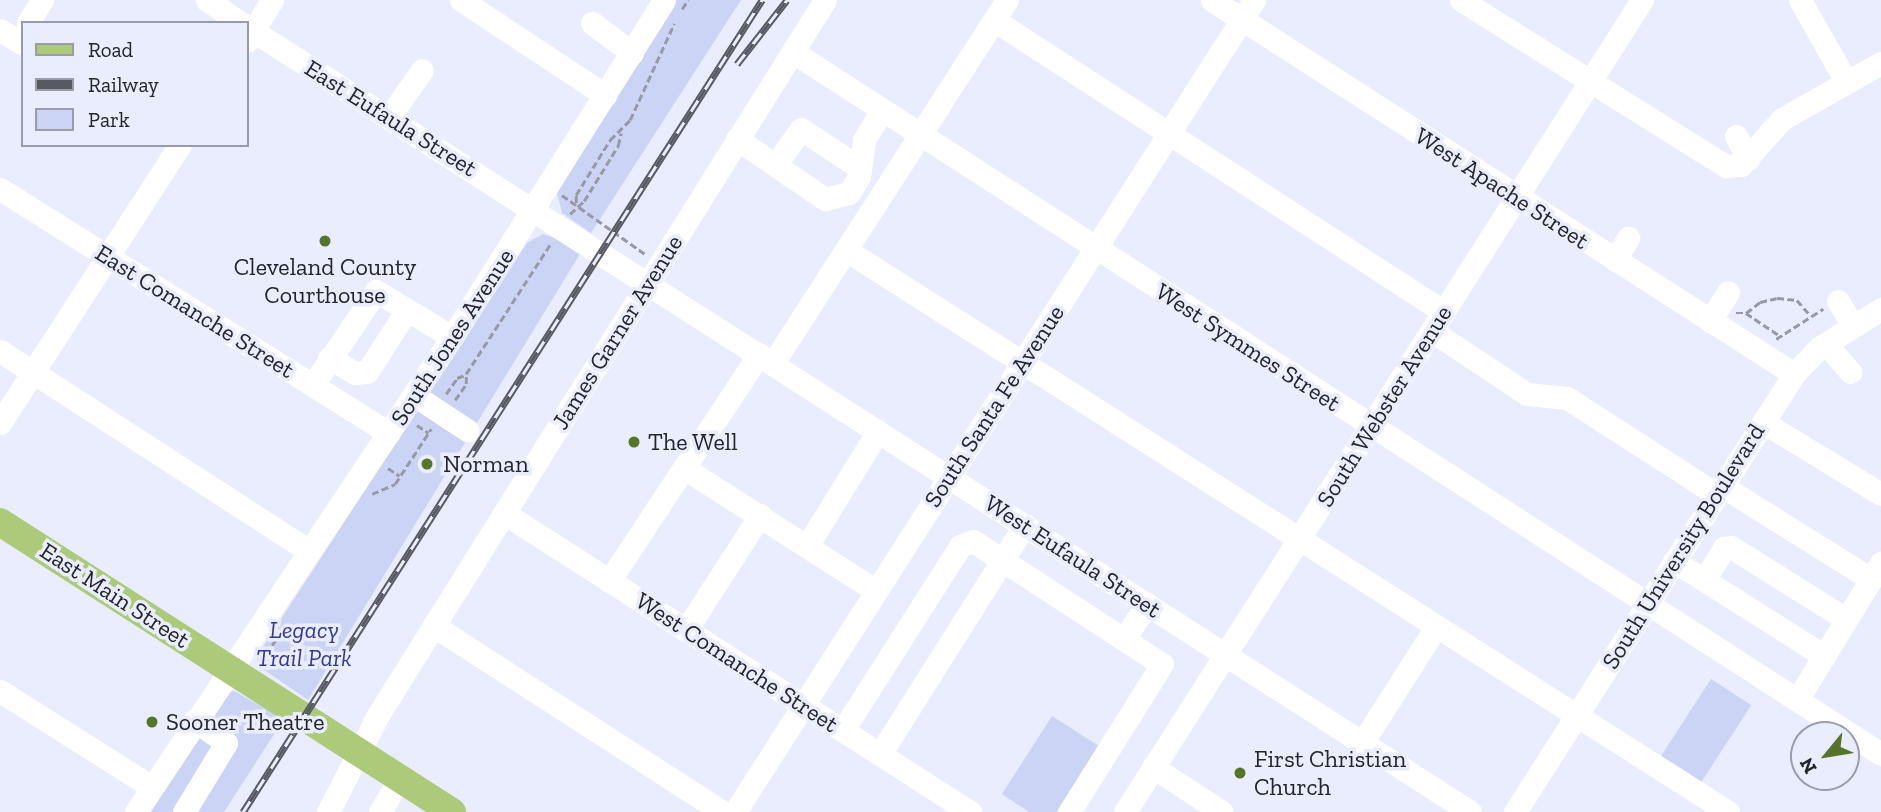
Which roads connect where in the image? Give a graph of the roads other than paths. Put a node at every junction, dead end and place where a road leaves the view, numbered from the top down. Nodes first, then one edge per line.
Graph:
1 (42, 0) edge
2 (206, 0) edge
3 (272, 0) edge
4 (461, 0) edge
5 (664, 0) edge
6 (825, 0) edge
7 (1007, 0) edge
8 (1212, 0) edge
9 (1461, 0) edge
10 (1642, 0) edge
11 (1800, 0) edge
12 (1248, 9) edge
13 (994, 20) junction
14 (27, 21) edge
15 (235, 21) edge
16 (589, 27) dead end
17 (248, 29) edge
18 (248, 31) edge
19 (793, 52) junction
20 (632, 53) junction
21 (1880, 68) edge
22 (422, 71) dead end
23 (1590, 82) junction
24 (1847, 83) junction
25 (605, 95) junction
26 (882, 110) junction
27 (389, 117) junction
28 (1169, 134) junction
29 (920, 135) junction
30 (1736, 136) dead end
31 (737, 139) junction
32 (178, 147) edge
33 (1748, 159) junction
34 (775, 165) junction
35 (860, 168) junction
36 (0, 189) edge
37 (1516, 197) junction
38 (825, 199) junction
39 (535, 209) junction
40 (863, 223) junction
41 (1628, 238) dead end
42 (1096, 249) junction
43 (846, 250) junction
44 (108, 256) junction
45 (1615, 260) junction
46 (648, 282) junction
47 (1838, 301) road end
48 (1881, 309) edge
49 (407, 310) junction
50 (1438, 321) junction
51 (1853, 326) junction
52 (452, 337) junction
53 (1825, 344) junction
54 (0, 351) edge
55 (330, 358) junction
56 (766, 358) junction
57 (1023, 362) junction
58 (1850, 372) dead end
59 (32, 373) junction
60 (1794, 374) junction
61 (313, 385) junction
62 (414, 396) junction
63 (1763, 422) junction
64 (0, 423) edge
65 (1371, 426) junction
66 (467, 430) dead end
67 (878, 430) junction
68 (389, 433) junction
69 (684, 468) junction
70 (949, 476) junction
71 (1719, 490) junction
72 (1881, 495) edge
73 (504, 513) junction
74 (760, 515) junction
75 (0, 522) edge
76 (1025, 525) junction
77 (1299, 540) junction
78 (807, 546) junction
79 (309, 551) junction
80 (1002, 560) junction
81 (1674, 561) junction
82 (1876, 571) edge
83 (1704, 580) junction
84 (610, 581) junction
85 (876, 591) junction
86 (1647, 603) junction
87 (1147, 604) junction
88 (1846, 619) junction
89 (434, 626) junction
90 (1436, 627) junction
91 (686, 630) junction
92 (1124, 639) junction
93 (1225, 654) junction
94 (1824, 656) junction
95 (230, 669) junction
96 (0, 691) edge
97 (1797, 700) junction
98 (803, 705) junction
99 (1576, 716) junction
100 (194, 720) junction
101 (843, 730) junction
102 (1363, 743) junction
103 (360, 753) junction
104 (880, 754) junction
105 (1881, 754) edge
106 (1153, 767) junction
107 (400, 779) junction
108 (152, 787) junction
109 (1459, 809) edge
110 (136, 812) edge
111 (184, 812) edge
112 (328, 812) edge
113 (380, 812) edge
114 (452, 812) edge
115 (723, 812) edge
116 (735, 812) edge
117 (970, 812) edge
118 (1069, 812) edge
119 (1125, 812) edge
120 (1222, 812) edge
121 (1515, 812) edge
122 (1728, 812) edge

1 - 14 street
2 - 15 street, East Eufaula Street
3 - 17 street
4 - 25 street
5 - 20 street, South Jones Avenue
6 - 19 street, James Garner Avenue
7 - 13 street
8 - 12 street, West Apache Street
9 - 23 street
10 - 23 street, South Webster Avenue
11 - 24 street
12 - 28 street, South Santa Fe Avenue
12 - 37 street, West Apache Street
13 - 28 street
13 - 29 street
16 - 20 street
18 - 27 street, East Eufaula Street
19 - 26 street, West Symmes Street
19 - 31 street, James Garner Avenue
20 - 25 street, South Jones Avenue
21 - 24 street
22 - 27 street
23 - 33 street
23 - 37 street, South Webster Avenue
24 - 33 street
25 - 39 street, South Jones Avenue
26 - 29 street, West Symmes Street
26 - 35 street
27 - 39 street, East Eufaula Street
28 - 42 street, South Santa Fe Avenue
28 - 50 street
29 - 40 street
29 - 42 street, West Symmes Street
30 - 33 street
31 - 34 street
31 - 46 street, James Garner Avenue
32 - 44 street
34 - 35 street
34 - 38 street
35 - 38 street
36 - 44 street, East Comanche Street
37 - 45 street, West Apache Street
37 - 50 street, South Webster Avenue
38 - 40 street
39 - 46 street, West Eufaula Street
39 - 52 street, South Jones Avenue
40 - 43 street
41 - 45 street
42 - 57 street, South Santa Fe Avenue
42 - 65 street, West Symmes Street
43 - 56 street
43 - 57 street
44 - 59 street
44 - 61 street, East Comanche Street
45 - 60 street, West Apache Street
46 - 56 street, West Eufaula Street
46 - 73 street, James Garner Avenue
47 - 51 street
48 - 51 street, South University Boulevard
49 - 52 street
49 - 55 street
49 - 55 street
50 - 65 street, South Webster Avenue
50 - 71 street
51 - 53 street, South University Boulevard
52 - 62 street, South Jones Avenue
53 - 58 street
53 - 60 street, South University Boulevard
54 - 59 street
55 - 61 street
56 - 67 street, West Eufaula Street
56 - 69 street
57 - 70 street, South Santa Fe Avenue
57 - 77 street
59 - 64 street
59 - 79 street
60 - 63 street, South University Boulevard
61 - 68 street, East Comanche Street
62 - 66 street
62 - 68 street, South Jones Avenue
63 - 71 street, South University Boulevard
63 - 72 street
65 - 77 street, South Webster Avenue
65 - 86 street, West Symmes Street
67 - 70 street, West Eufaula Street
67 - 78 street
68 - 79 street, South Jones Avenue
69 - 74 street
69 - 84 street
70 - 76 street, West Eufaula Street
70 - 85 street, South Santa Fe Avenue
71 - 81 street, South University Boulevard
71 - 82 street
73 - 84 street, West Comanche Street
73 - 89 street, James Garner Avenue
74 - 78 street
74 - 91 street
75 - 95 main road, East Main Street
76 - 80 street
76 - 87 street, West Eufaula Street
77 - 90 street
77 - 93 street, South Webster Avenue
78 - 85 street
79 - 95 street, South Jones Avenue
80 - 92 street
80 - 101 street
80 - 104 street
81 - 83 street
81 - 86 street, South University Boulevard
82 - 88 street
83 - 88 street
83 - 94 street
84 - 91 street, West Comanche Street
85 - 98 street, South Santa Fe Avenue
86 - 97 street, West Symmes Street
86 - 99 street, South University Boulevard
87 - 92 street
87 - 93 street, West Eufaula Street
88 - 94 street
89 - 103 street, James Garner Avenue
89 - 115 street
90 - 99 street
90 - 102 street
91 - 98 street, West Comanche Street
92 - 118 street
93 - 102 street, West Eufaula Street
93 - 106 street, South Webster Avenue
94 - 97 street
95 - 100 street, South Jones Avenue
95 - 103 main road, East Main Street
96 - 108 street
97 - 105 street, West Symmes Street
98 - 101 street, West Comanche Street
98 - 116 street, South Santa Fe Avenue
99 - 121 street, South University Boulevard
99 - 122 street
100 - 108 street, South Jones Avenue
100 - 111 street
101 - 104 street, West Comanche Street
102 - 109 street, West Eufaula Street
103 - 107 main road, East Main Street
103 - 112 street, James Garner Avenue
104 - 117 street, West Comanche Street
106 - 119 street, South Webster Avenue
106 - 120 street
107 - 113 street
107 - 114 main road, East Main Street
108 - 110 street, South Jones Avenue

